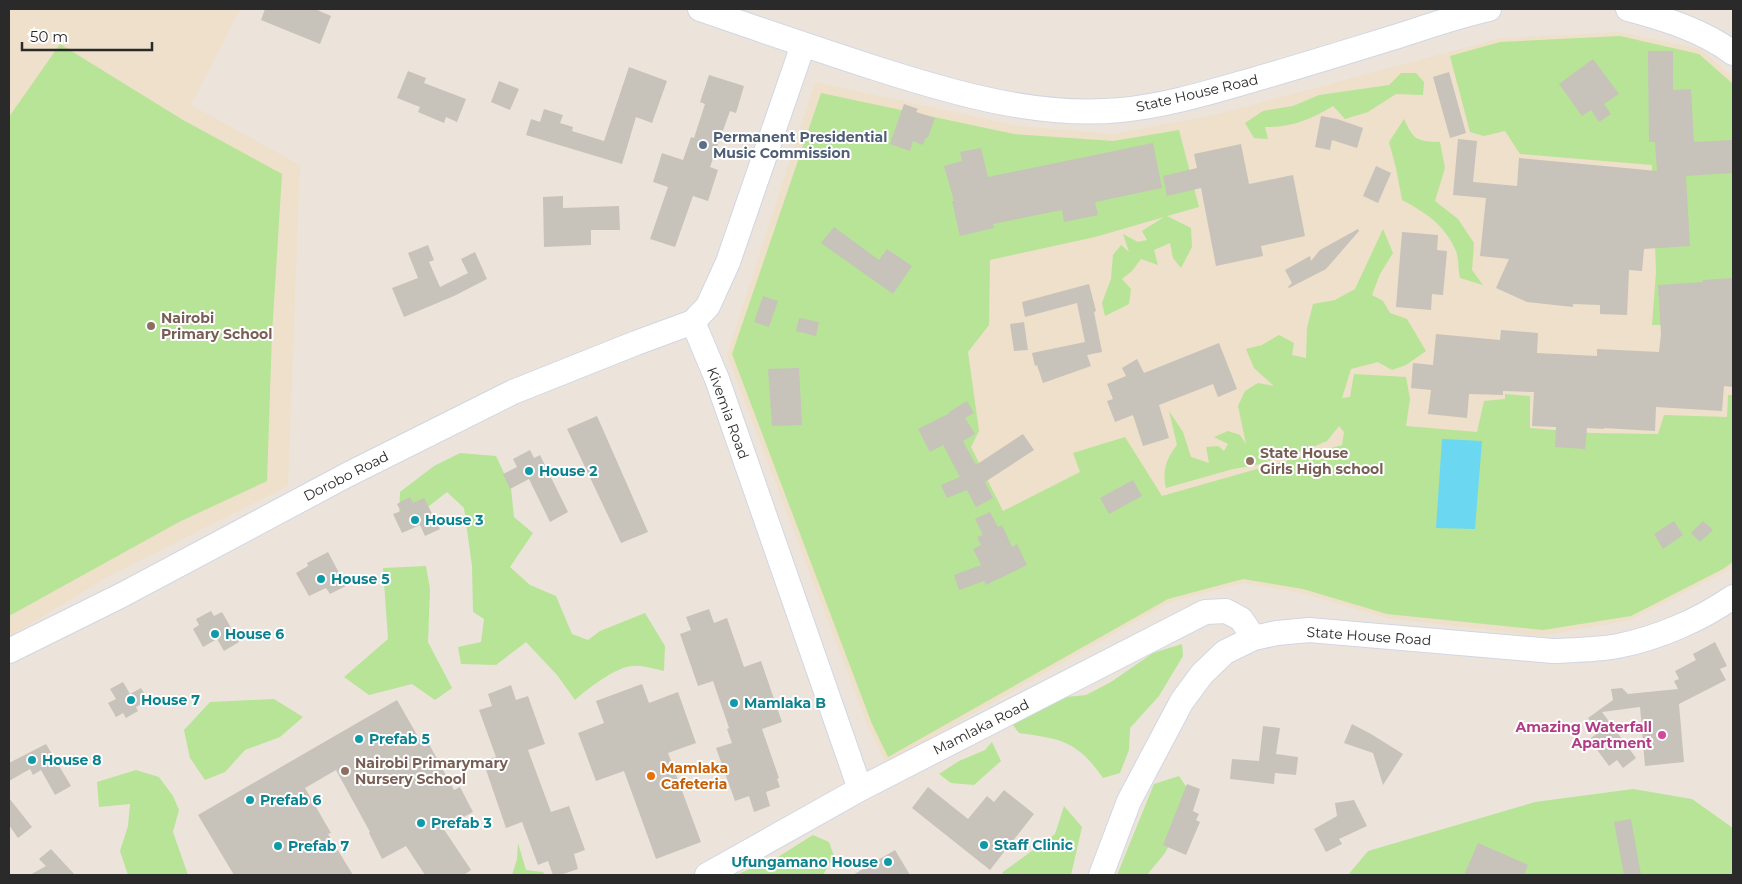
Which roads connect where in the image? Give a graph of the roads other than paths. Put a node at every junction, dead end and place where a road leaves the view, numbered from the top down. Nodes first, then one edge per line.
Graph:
1 (700, 9) edge
2 (1489, 9) edge
3 (1628, 9) edge
4 (1729, 43) edge
5 (803, 45) junction
6 (693, 322) junction
7 (1733, 597) edge
8 (1254, 638) junction
9 (9, 651) edge
10 (860, 789) junction
11 (706, 875) edge
12 (1101, 875) edge

1 - 5 street, State House Road
2 - 5 street, State House Road
3 - 4 street
5 - 6 street
6 - 9 street, Dorobo Road
6 - 10 street, Kivemia Road
7 - 8 street, State House Road
8 - 10 street, Mamlaka Road
8 - 12 street, State House Road
10 - 11 street, Mamlaka Road

